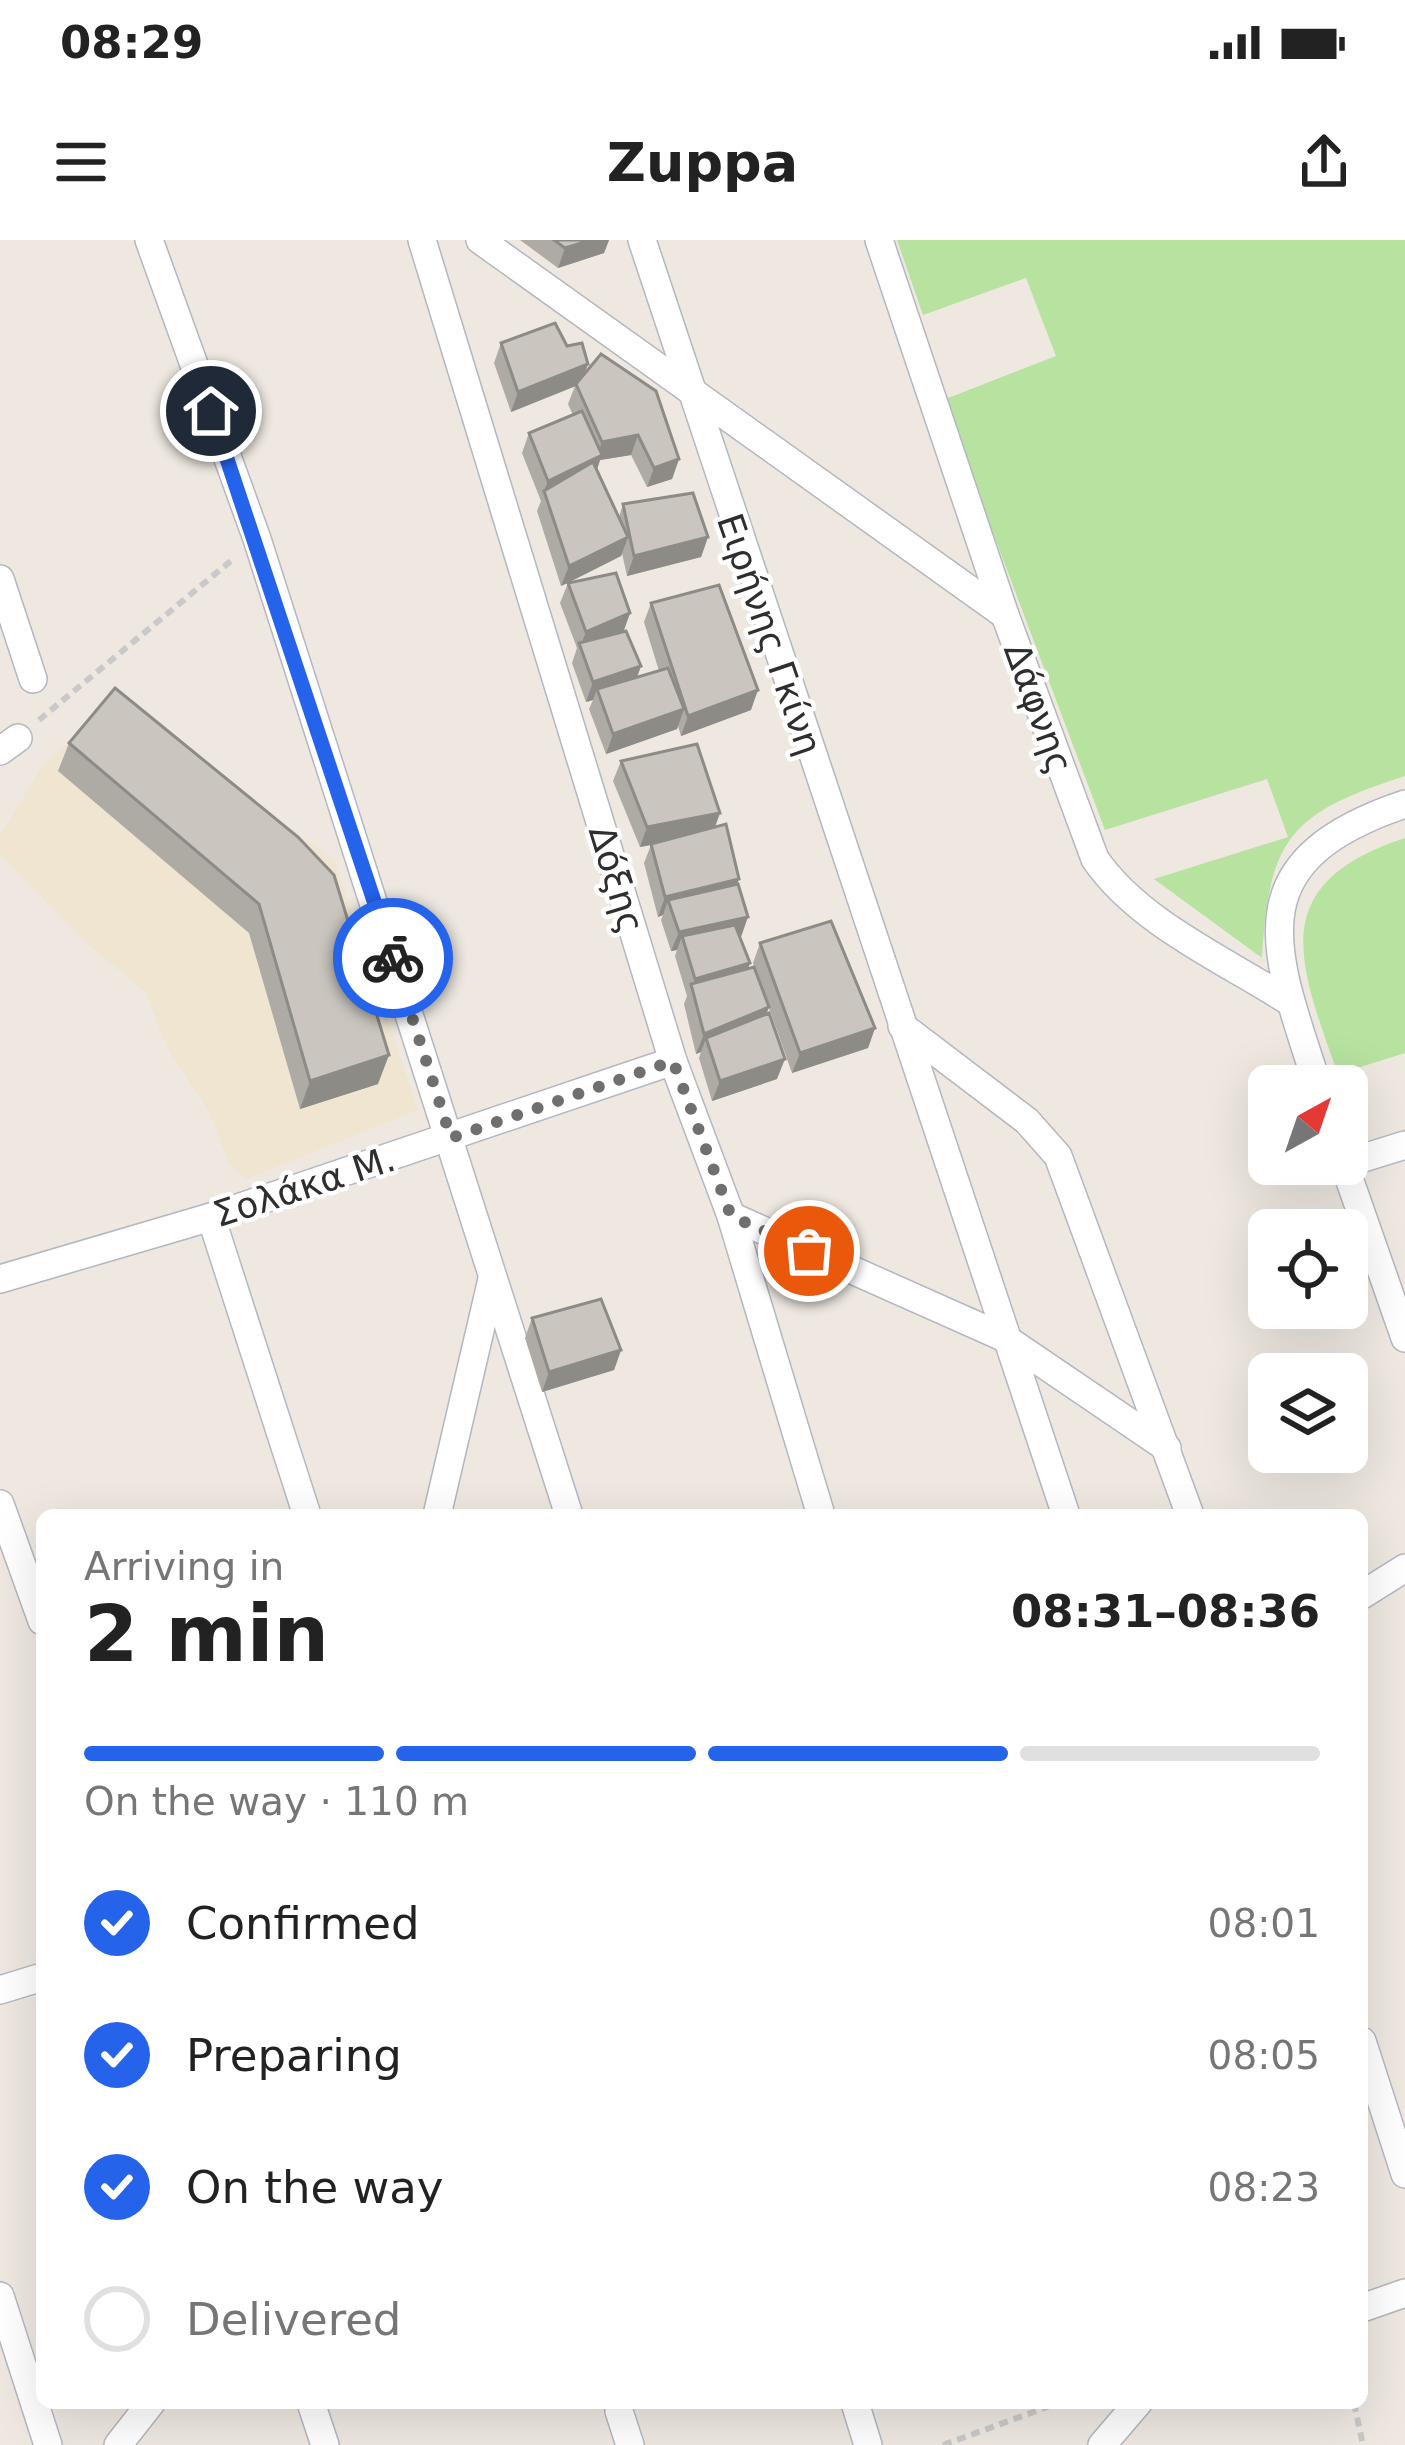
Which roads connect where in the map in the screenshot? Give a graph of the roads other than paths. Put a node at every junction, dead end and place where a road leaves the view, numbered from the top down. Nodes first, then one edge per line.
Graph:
1 (149, 240) edge
2 (422, 240) edge
3 (480, 240) edge
4 (642, 240) edge
5 (879, 240) edge
6 (687, 386) junction
7 (0, 579) edge
8 (1005, 615) junction
9 (33, 679) dead end
10 (1405, 804) edge
11 (1290, 1001) junction
12 (902, 1026) junction
13 (673, 1061) junction
14 (1311, 1065) edge
15 (451, 1138) junction
16 (1405, 1145) edge
17 (1368, 1157) edge
18 (1352, 1185) edge
19 (731, 1216) junction
20 (211, 1217) junction
21 (493, 1275) junction
22 (0, 1279) edge
23 (1005, 1338) junction
24 (1405, 1338) edge
25 (1167, 1448) junction
26 (0, 1504) edge
27 (306, 1509) edge
28 (438, 1509) edge
29 (567, 1509) edge
30 (819, 1509) edge
31 (1064, 1509) edge
32 (1188, 1509) edge
33 (1405, 1568) edge
34 (1368, 1591) edge
35 (36, 1604) edge
36 (36, 1979) edge
37 (0, 1990) edge
38 (1368, 2060) edge
39 (1405, 2174) edge
40 (1405, 2293) edge
41 (0, 2296) edge
42 (1368, 2306) edge
43 (36, 2408) edge
44 (36, 2409) edge
45 (146, 2409) edge
46 (313, 2409) edge
47 (857, 2409) edge
48 (1133, 2409) edge
49 (619, 2411) dead end
50 (48, 2445) edge
51 (118, 2445) edge
52 (326, 2445) edge
53 (630, 2445) edge
54 (868, 2445) edge
55 (1102, 2445) edge

1 - 15 street
2 - 13 street, Δόξης
3 - 6 street
4 - 6 street, Ειρήνης Γκίνη
5 - 8 street, Δάφνης
6 - 8 street
6 - 12 street, Ειρήνης Γκίνη
7 - 9 street
8 - 11 street, Δάφνης
10 - 11 street
11 - 14 street
12 - 23 street, Ειρήνης Γκίνη
12 - 25 street
13 - 15 street, Σολάκα Μ.
13 - 19 street, Δόξης
15 - 20 street, Σολάκα Μ.
15 - 21 street
16 - 17 street
18 - 24 street
19 - 23 street
19 - 30 street, Δόξης
20 - 22 street, Σολάκα Μ.
20 - 27 street
21 - 28 street
21 - 29 street
23 - 25 street
23 - 31 street, Ειρήνης Γκίνη
25 - 32 street
26 - 35 street
33 - 34 street
36 - 37 street
38 - 39 street
40 - 42 street
41 - 43 street
44 - 50 street
45 - 51 street
46 - 52 street
47 - 54 street
48 - 55 street
49 - 53 street

